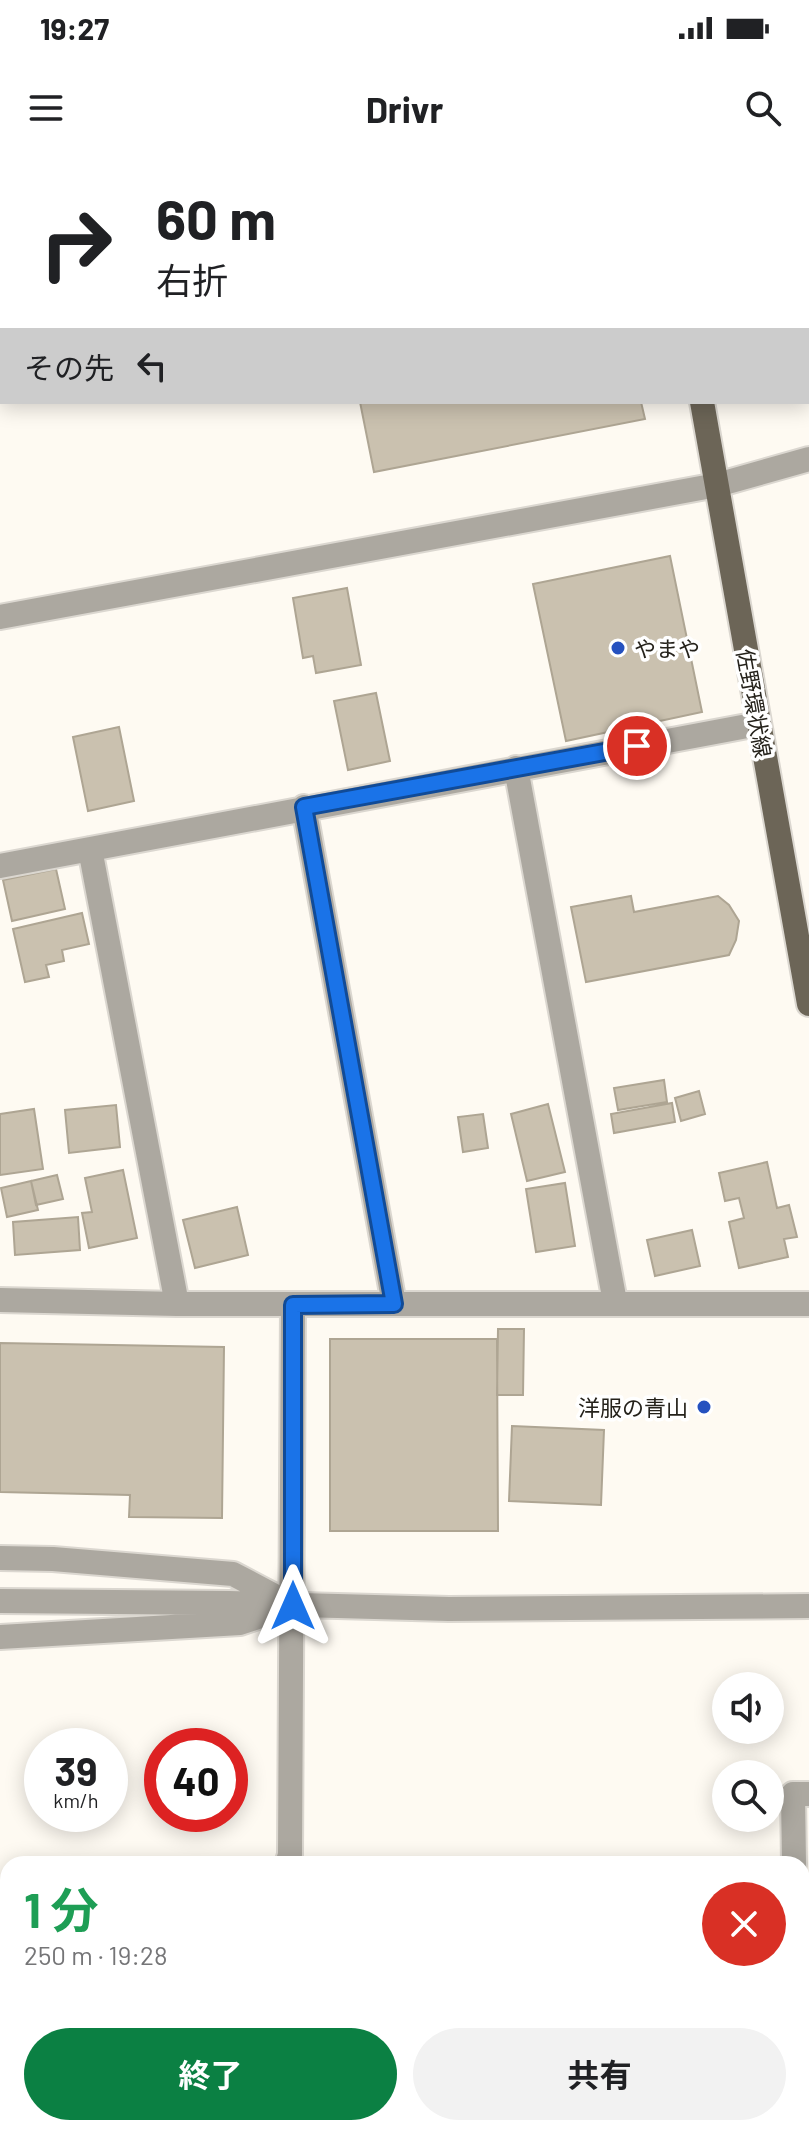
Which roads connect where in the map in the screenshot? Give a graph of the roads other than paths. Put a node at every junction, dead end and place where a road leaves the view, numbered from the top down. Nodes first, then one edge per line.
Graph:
1 (702, 404) edge
2 (809, 459) edge
3 (717, 485) junction
4 (0, 617) edge
5 (758, 724) junction
6 (516, 768) junction
7 (304, 807) junction
8 (90, 849) junction
9 (0, 866) edge
10 (809, 1004) edge
11 (0, 1300) edge
12 (615, 1302) junction
13 (177, 1304) junction
14 (394, 1304) junction
15 (809, 1304) edge
16 (293, 1305) junction
17 (0, 1558) edge
18 (11, 1602) edge
19 (293, 1606) junction
20 (809, 1606) edge
21 (0, 1637) edge
22 (809, 1794) edge
23 (290, 1856) edge
24 (794, 1856) edge

1 - 3 main road, 佐野環状線
2 - 3 street
3 - 4 street
3 - 5 main road, 佐野環状線
5 - 6 street
5 - 10 main road, 佐野環状線
6 - 7 street
6 - 12 street
7 - 8 street
7 - 14 street
8 - 9 street
8 - 13 street
11 - 13 street
12 - 14 street
12 - 15 street
13 - 16 street
14 - 16 street
16 - 19 street
17 - 19 street
18 - 19 street
19 - 20 street
19 - 21 street
19 - 23 street
22 - 24 street

